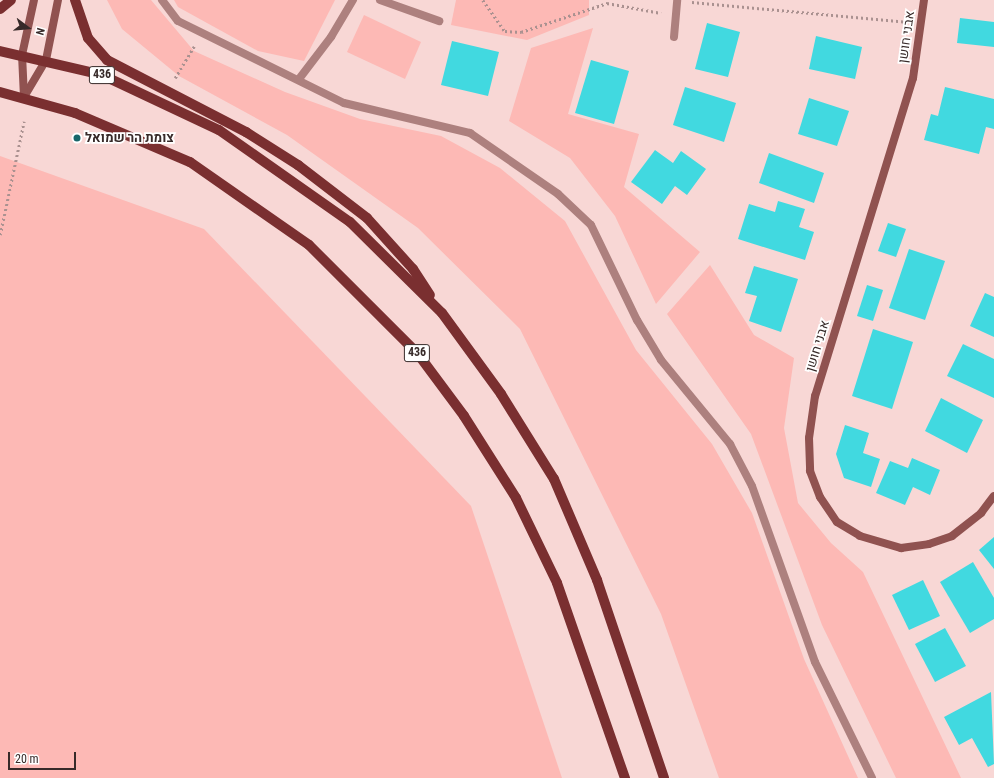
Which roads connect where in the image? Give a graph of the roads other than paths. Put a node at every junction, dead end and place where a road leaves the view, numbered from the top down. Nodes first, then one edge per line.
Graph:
1 (11, 0) edge
2 (34, 0) edge
3 (58, 0) edge
4 (75, 0) edge
5 (162, 0) edge
6 (353, 0) edge
7 (380, 0) edge
8 (677, 0) edge
9 (924, 0) edge
10 (0, 9) edge
11 (439, 21) dead end
12 (674, 37) dead end
13 (0, 51) edge
14 (22, 55) junction
15 (46, 60) junction
16 (299, 79) junction
17 (0, 92) edge
18 (24, 97) junction
19 (442, 313) junction
20 (994, 496) edge
21 (625, 778) edge
22 (664, 778) edge
23 (872, 778) edge

1 - 10 main road
2 - 14 street
3 - 15 street
4 - 19 main road
5 - 16 street
6 - 16 street
7 - 11 street
8 - 12 street
9 - 20 street, אבני חושן
13 - 14 main road, 436
14 - 15 main road, 436
14 - 18 street
15 - 18 street
15 - 19 main road, 436
16 - 23 street
17 - 18 main road, 436
18 - 21 main road, 436
19 - 22 main road, 436

